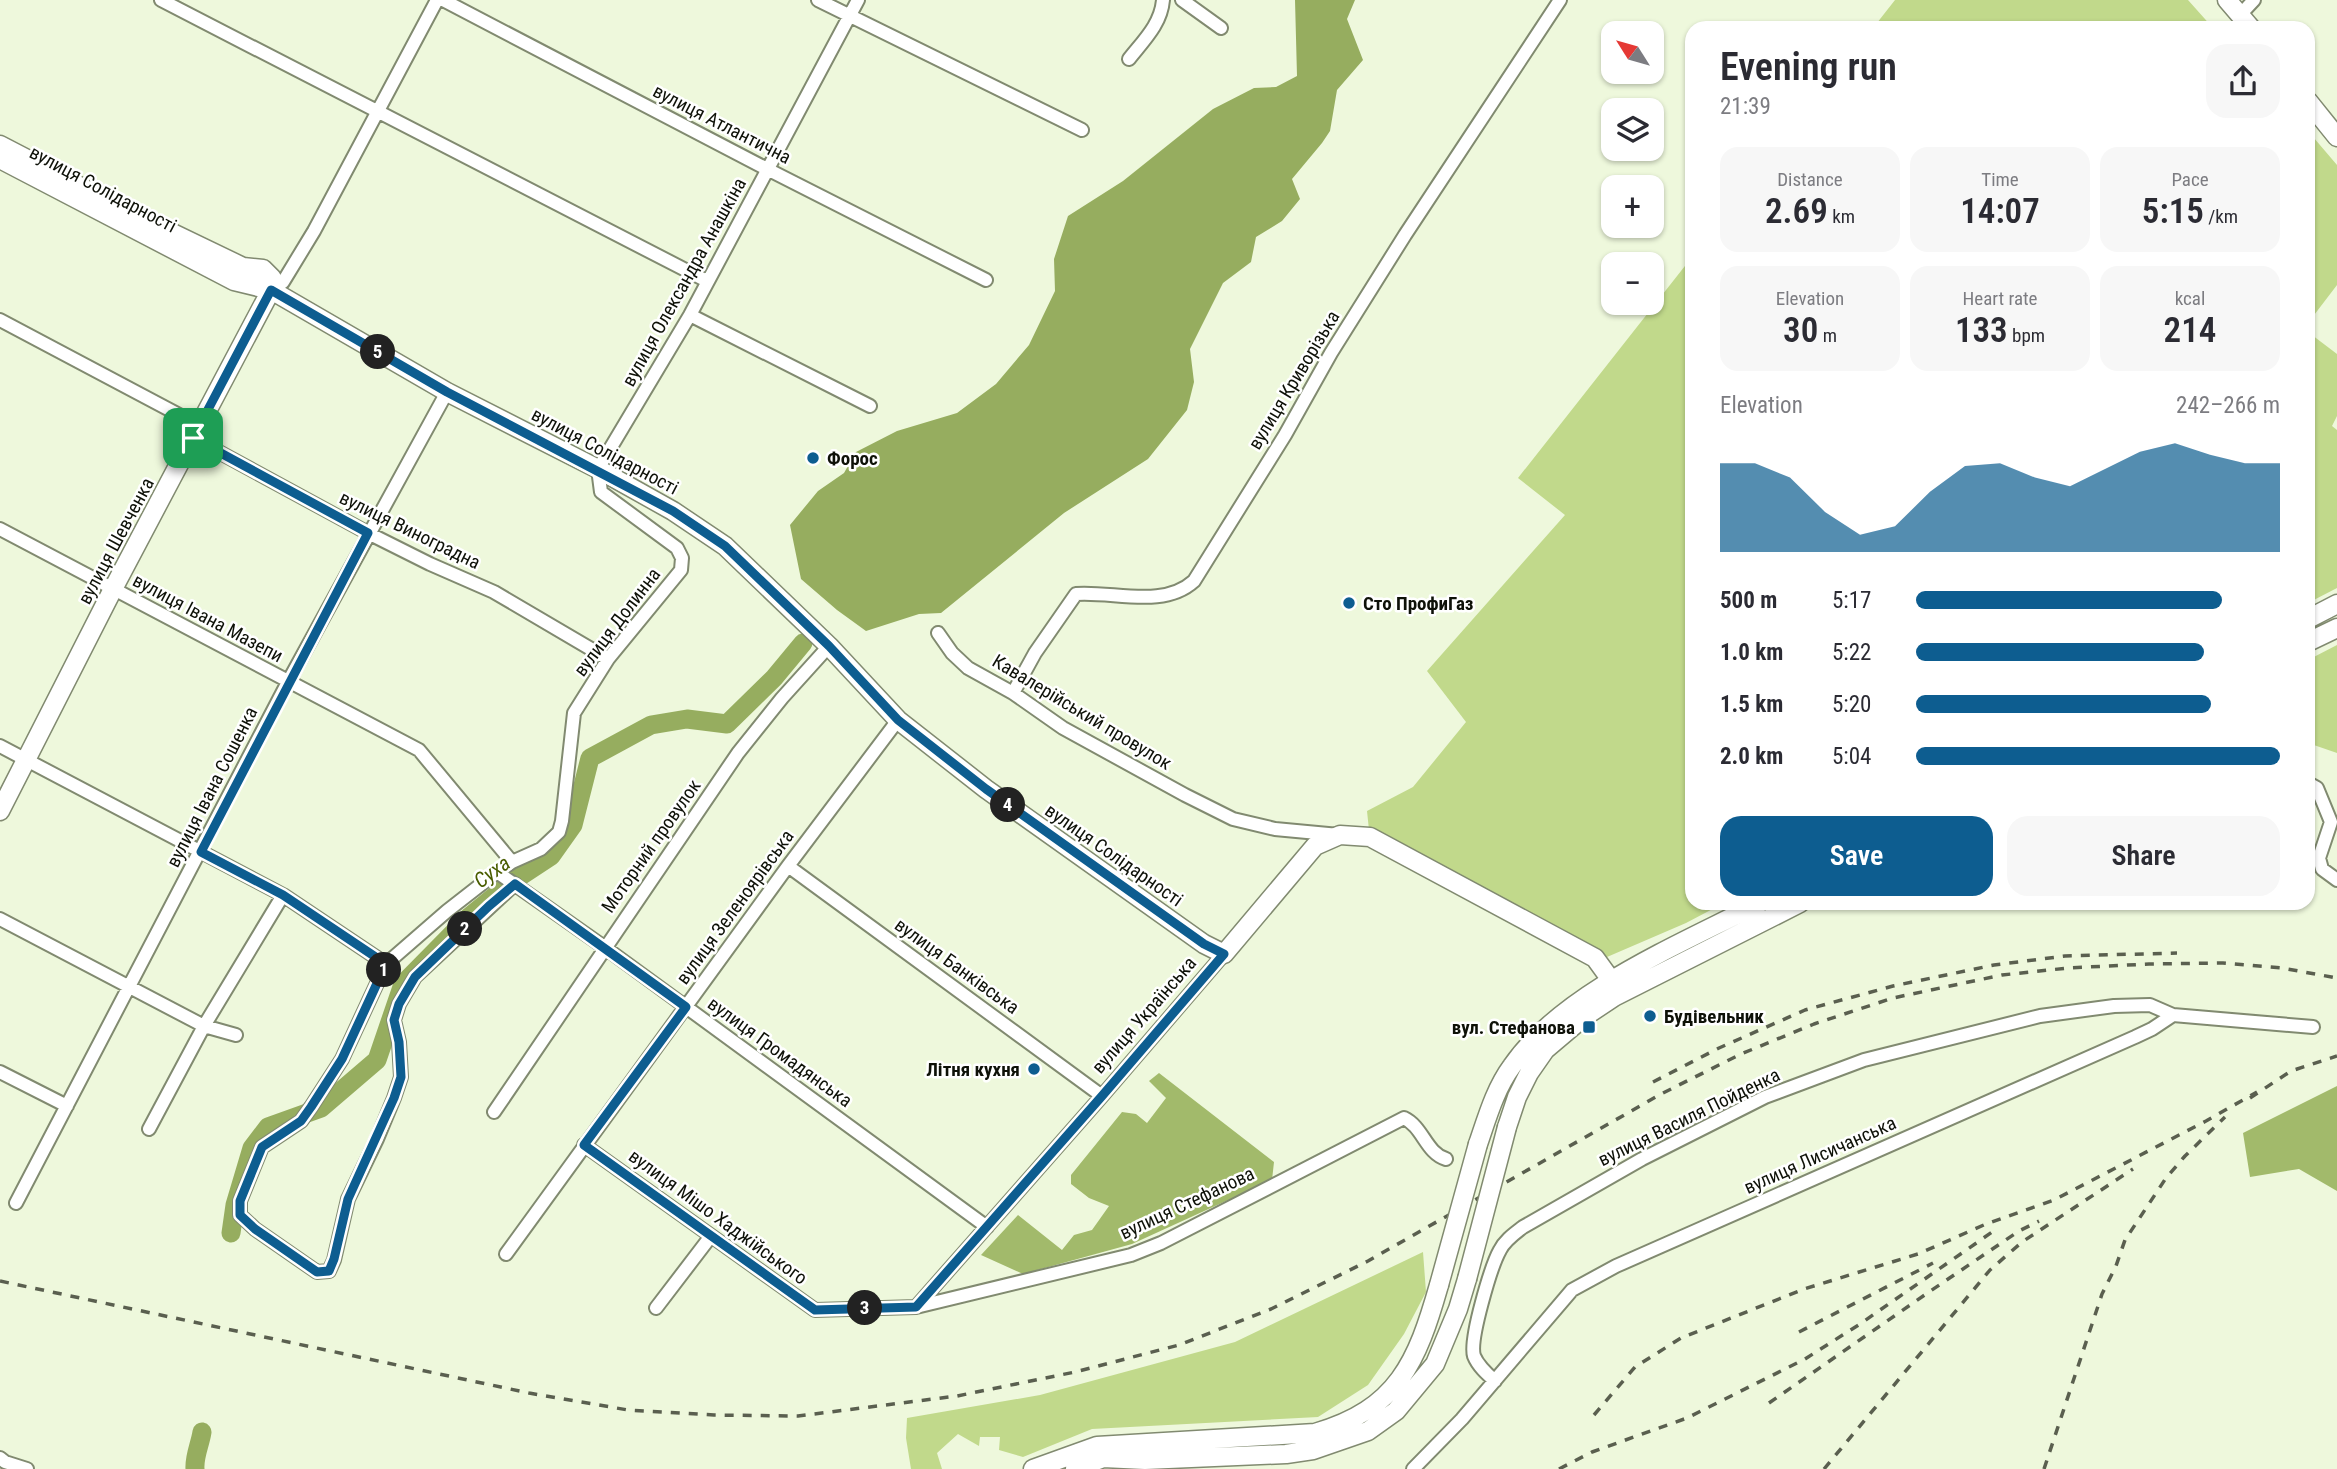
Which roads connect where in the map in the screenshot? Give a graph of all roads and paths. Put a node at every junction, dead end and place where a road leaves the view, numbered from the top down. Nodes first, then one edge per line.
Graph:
1 (161, 0) edge
2 (437, 0) edge
3 (443, 0) edge
4 (818, 0) edge
5 (858, 0) edge
6 (1163, 0) edge
7 (1182, 0) edge
8 (1560, 0) edge
9 (2227, 0) edge
10 (2254, 0) edge
11 (850, 16) junction
12 (2245, 21) edge
13 (2246, 21) edge
14 (1221, 28) dead end
15 (1129, 59) dead end
16 (372, 110) junction
17 (2315, 110) edge
18 (1082, 130) dead end
19 (2337, 137) edge
20 (0, 145) edge
21 (0, 159) edge
22 (769, 170) junction
23 (986, 280) dead end
24 (707, 281) junction
25 (271, 290) junction
26 (690, 315) junction
27 (0, 320) edge
28 (447, 392) junction
29 (870, 406) dead end
30 (197, 432) junction
31 (598, 470) junction
32 (0, 528) edge
33 (368, 533) junction
34 (113, 589) junction
35 (2337, 604) edge
36 (2315, 615) edge
37 (2337, 628) edge
38 (938, 633) dead end
39 (2315, 639) edge
40 (829, 646) junction
41 (608, 659) junction
42 (288, 682) junction
43 (1013, 693) junction
44 (898, 720) junction
45 (0, 746) edge
46 (27, 760) junction
47 (2315, 787) edge
48 (0, 811) edge
49 (1340, 835) junction
50 (201, 852) junction
51 (512, 862) junction
52 (788, 866) junction
53 (498, 874) junction
54 (2337, 880) edge
55 (515, 884) junction
56 (283, 895) junction
57 (1748, 910) edge
58 (1785, 910) edge
59 (0, 919) edge
60 (604, 947) junction
61 (1224, 954) junction
62 (386, 964) junction
63 (128, 988) junction
64 (1613, 989) junction
65 (686, 1007) junction
66 (2173, 1015) junction
67 (204, 1026) junction
68 (2313, 1027) dead end
69 (236, 1035) dead end
70 (0, 1072) edge
71 (1102, 1096) junction
72 (66, 1106) junction
73 (494, 1112) dead end
74 (149, 1129) dead end
75 (584, 1145) junction
76 (1446, 1159) dead end
77 (16, 1203) dead end
78 (987, 1227) junction
79 (711, 1236) junction
80 (506, 1254) dead end
81 (916, 1307) junction
82 (656, 1308) dead end
83 (1495, 1381) junction
84 (0, 1458) edge
85 (1150, 1464) edge
86 (27, 1469) edge
87 (1033, 1469) edge
88 (1075, 1469) edge
89 (1413, 1469) edge

1 - 16 street
2 - 16 street, вулиця Шевченка
3 - 22 street, вулиця Атлантична
4 - 11 street
5 - 11 street, вулиця Олександра Анашкіна
6 - 15 street
7 - 14 street
8 - 43 street, вулиця Криворізька
9 - 12 main road
10 - 13 street
11 - 18 street
11 - 22 street, вулиця Олександра Анашкіна
16 - 24 street
16 - 25 street, вулиця Шевченка
17 - 19 main road
20 - 25 main road, вулиця Солідарності
21 - 25 main road, вулиця Солідарності
22 - 23 street, вулиця Атлантична
22 - 24 street, вулиця Олександра Анашкіна
24 - 26 street, вулиця Олександра Анашкіна
25 - 28 main road, вулиця Солідарності
25 - 30 main road, вулиця Шевченка
26 - 29 street
26 - 31 street, вулиця Олександра Анашкіна
27 - 30 street, вулиця Виноградна
28 - 31 main road, вулиця Солідарності
28 - 33 street, вулиця Івана Сошенка
30 - 33 street, вулиця Виноградна
30 - 34 main road, вулиця Шевченка
31 - 40 main road, вулиця Солідарності
31 - 41 street, вулиця Долинна
32 - 34 street, вулиця Івана Мазепи
33 - 41 street, вулиця Виноградна
33 - 42 street, вулиця Івана Сошенка
34 - 42 street, вулиця Івана Мазепи
34 - 46 main road, вулиця Шевченка
35 - 36 main road
37 - 39 main road
38 - 43 street, Кавалерійський провулок
40 - 44 main road, вулиця Солідарності
40 - 60 street, Моторний провулок
41 - 51 street, вулиця Долинна
42 - 50 street, вулиця Івана Сошенка
42 - 51 street, вулиця Івана Мазепи
43 - 49 street, Кавалерійський провулок
44 - 52 street, вулиця Зеленоярівська
44 - 61 main road, вулиця Солідарності
45 - 46 street
46 - 48 main road, вулиця Шевченка
46 - 50 street
47 - 54 street
49 - 61 main road, вулиця Українська
49 - 64 main road
50 - 56 street
50 - 63 street, вулиця Івана Сошенка
51 - 53 street, вулиця Долинна
52 - 65 street, вулиця Зеленоярівська
52 - 71 street, вулиця Банківська
53 - 55 street, вулиця Громадянська
53 - 62 street, вулиця Долинна
55 - 60 street, вулиця Громадянська
55 - 62 street, вулиця Долинна
56 - 62 street
56 - 67 street
57 - 64 main road
58 - 64 main road
59 - 63 street
60 - 65 street, вулиця Громадянська
60 - 73 street, Моторний провулок
61 - 71 street, вулиця Українська
63 - 67 street
63 - 72 street, вулиця Івана Сошенка
64 - 85 main road, bridge
64 - 87 main road, bridge
65 - 75 street, вулиця Зеленоярівська
65 - 78 street, вулиця Громадянська
66 - 68 street
66 - 83 street, вулиця Лисичанська
66 - 83 street, вулиця Василя Пойденка
67 - 69 street
67 - 74 street
70 - 72 street
71 - 78 street, вулиця Українська
72 - 77 street, вулиця Івана Сошенка
75 - 79 street, вулиця Мішо Хаджійського
75 - 80 street, вулиця Зеленоярівська
76 - 81 street, вулиця Стефанова
78 - 81 street, вулиця Українська
79 - 81 street, вулиця Мішо Хаджійського
79 - 82 street
83 - 89 street, вулиця Лисичанська
84 - 86 street
85 - 88 main road

